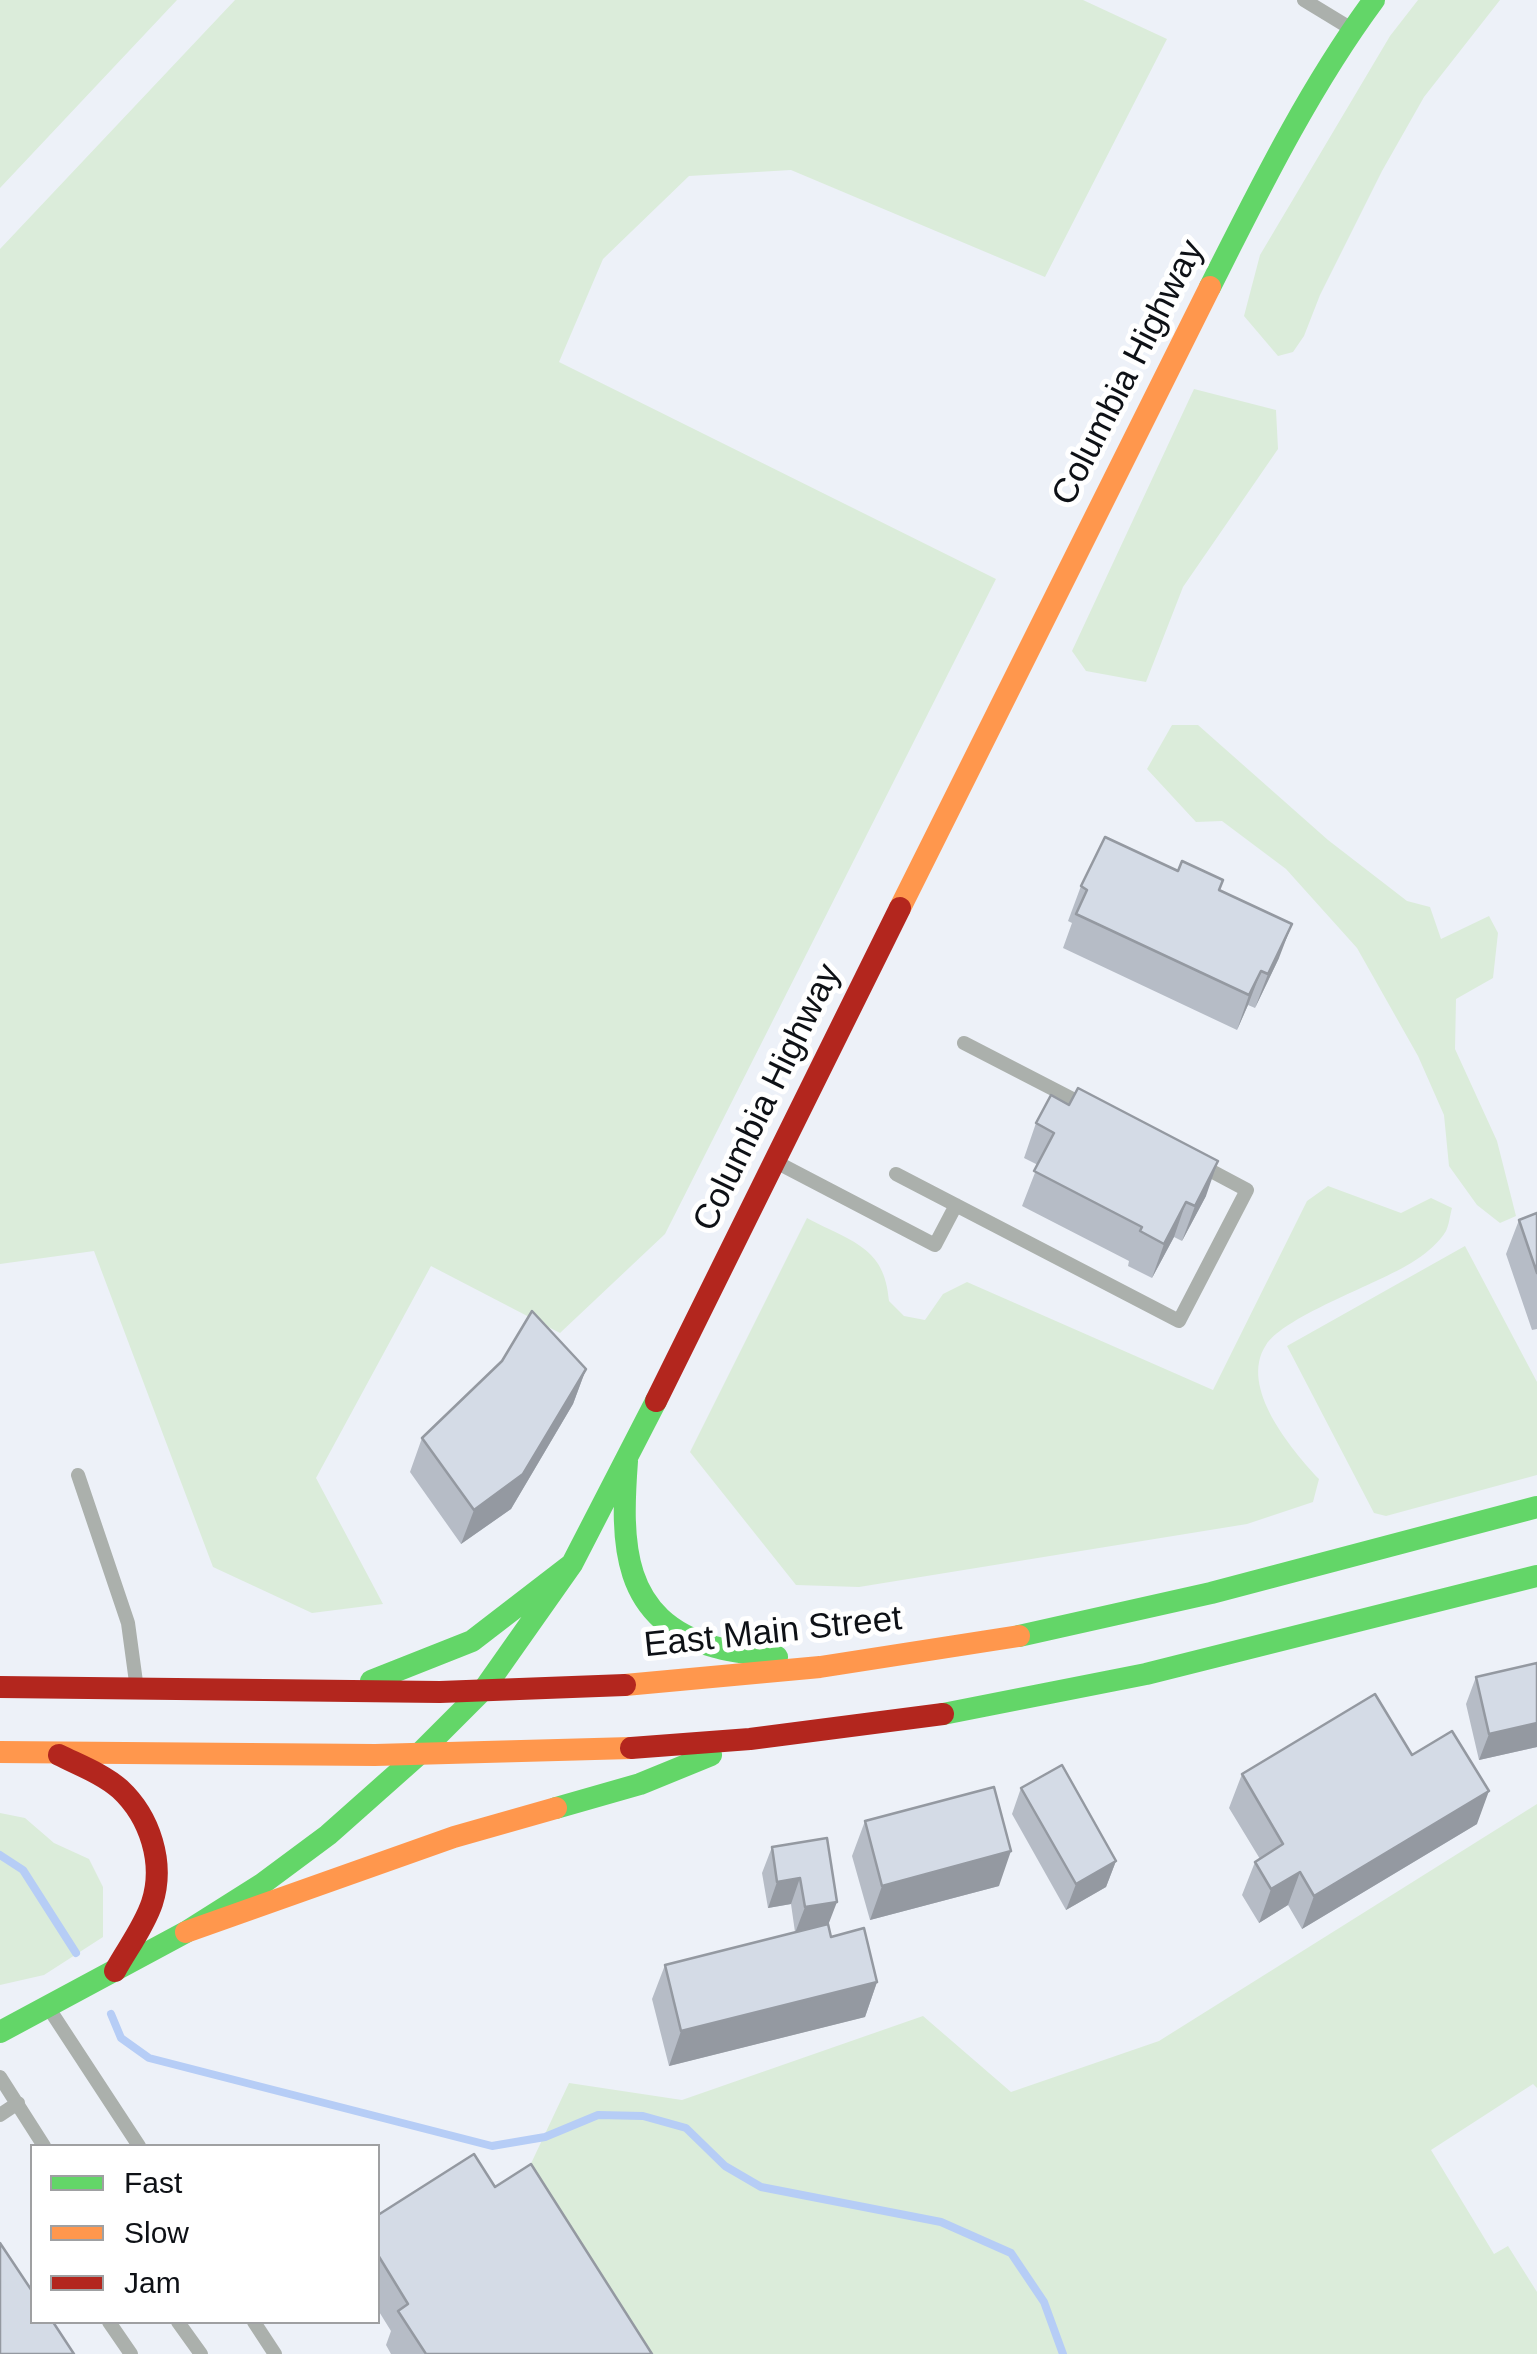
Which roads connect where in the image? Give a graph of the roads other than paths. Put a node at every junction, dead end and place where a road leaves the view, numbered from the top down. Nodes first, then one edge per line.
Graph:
1 (1304, 0) edge
2 (1374, 0) edge
3 (1352, 30) junction
4 (964, 1043) dead end
5 (1110, 1118) edge
6 (1179, 1154) edge
7 (775, 1162) junction
8 (896, 1174) dead end
9 (956, 1205) junction
10 (628, 1461) junction
11 (78, 1475) dead end
12 (1537, 1507) edge
13 (572, 1564) junction
14 (1537, 1576) edge
15 (1184, 1616) junction
16 (1191, 1664) junction
17 (827, 1666) junction
18 (0, 1687) edge
19 (137, 1688) junction
20 (484, 1689) junction
21 (347, 1690) junction
22 (752, 1739) junction
23 (0, 1752) edge
24 (54, 1752) junction
25 (417, 1756) junction
26 (186, 1932) junction
27 (115, 1971) junction
28 (48, 2007) junction
29 (0, 2032) edge
30 (0, 2076) edge
31 (18, 2103) junction
32 (0, 2115) edge
33 (43, 2144) edge
34 (138, 2144) edge
35 (110, 2324) edge
36 (179, 2324) edge
37 (255, 2324) edge
38 (131, 2354) edge
39 (201, 2354) edge
40 (275, 2354) edge

1 - 3 lane
2 - 3 main road, Columbia Highway
3 - 7 main road, Columbia Highway
4 - 5 lane
6 - 9 lane
7 - 9 lane
7 - 10 main road, Columbia Highway
8 - 9 lane
10 - 13 main road, Columbia Highway
10 - 17 main road
11 - 19 lane
12 - 15 main road, East Main Street
13 - 20 main road, Columbia Highway
13 - 21 main road
14 - 16 main road
15 - 16 main road
15 - 17 main road, East Main Street
16 - 22 main road
17 - 20 main road, East Main Street
18 - 19 main road, East Main Street
19 - 21 main road, East Main Street
20 - 21 main road, East Main Street
20 - 25 main road, Columbia Highway
22 - 25 main road
22 - 26 main road
23 - 24 main road
24 - 25 main road
24 - 27 main road
25 - 26 main road, Columbia Highway
26 - 27 main road, Columbia Highway
27 - 28 main road, Columbia Highway
28 - 29 main road, Columbia Highway
28 - 34 lane
30 - 31 lane
31 - 32 lane
31 - 33 lane
35 - 38 lane
36 - 39 lane
37 - 40 lane

